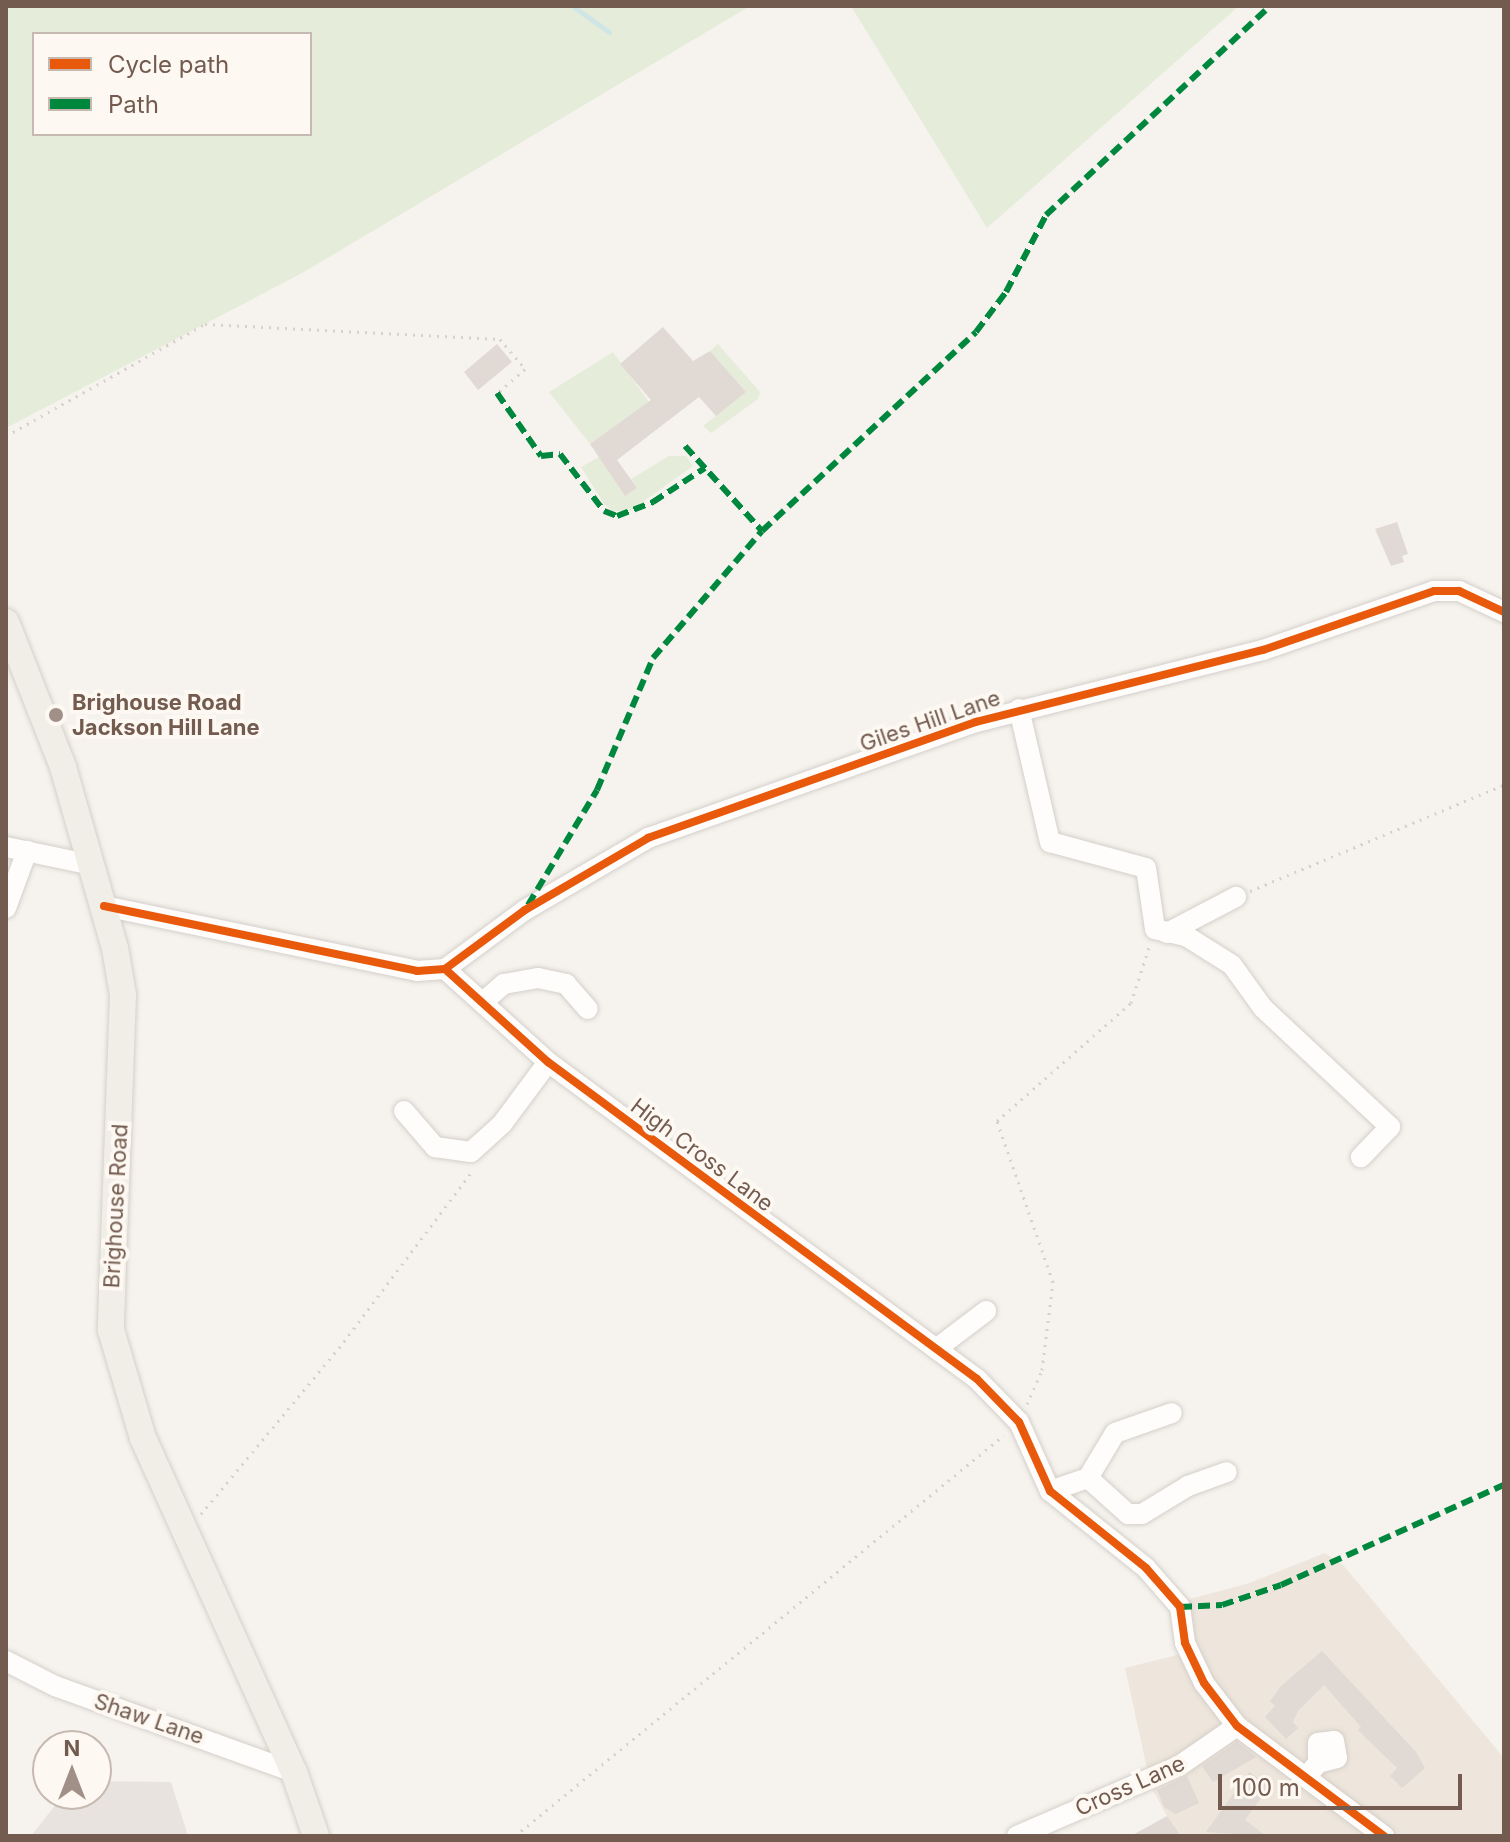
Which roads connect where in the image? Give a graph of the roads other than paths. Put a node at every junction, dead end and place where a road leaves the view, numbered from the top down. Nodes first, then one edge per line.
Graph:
1 (1504, 612) edge
2 (6, 622) edge
3 (1019, 709) junction
4 (6, 847) edge
5 (27, 851) junction
6 (92, 865) junction
7 (1236, 897) road end
8 (104, 906) junction
9 (6, 908) edge
10 (1159, 932) junction
11 (445, 969) junction
12 (483, 1002) junction
13 (588, 1009) dead end
14 (548, 1062) junction
15 (404, 1111) dead end
16 (1361, 1157) dead end
17 (986, 1311) dead end
18 (936, 1349) junction
19 (1172, 1413) dead end
20 (1227, 1472) dead end
21 (1088, 1478) junction
22 (1050, 1491) junction
23 (6, 1661) edge
24 (1237, 1726) junction
25 (294, 1772) junction
26 (316, 1836) edge
27 (1017, 1836) edge
28 (1384, 1836) edge

1 - 3 street, Giles Hill Lane
2 - 6 main road, Brighouse Road
3 - 10 street
3 - 11 street, Giles Hill Lane
4 - 5 street
5 - 6 street
5 - 9 street
6 - 8 main road, Brighouse Road
7 - 10 street
8 - 11 street
8 - 25 main road, Brighouse Road
10 - 16 street
11 - 12 street, High Cross Lane
12 - 13 street
12 - 14 street, High Cross Lane
14 - 15 street
14 - 18 street, High Cross Lane
17 - 18 street
18 - 22 street, High Cross Lane
19 - 21 street
20 - 21 street
21 - 22 street
22 - 24 street, High Cross Lane
23 - 25 street, Shaw Lane
24 - 27 street, Cross Lane
24 - 28 street
25 - 26 main road, Brighouse Road

